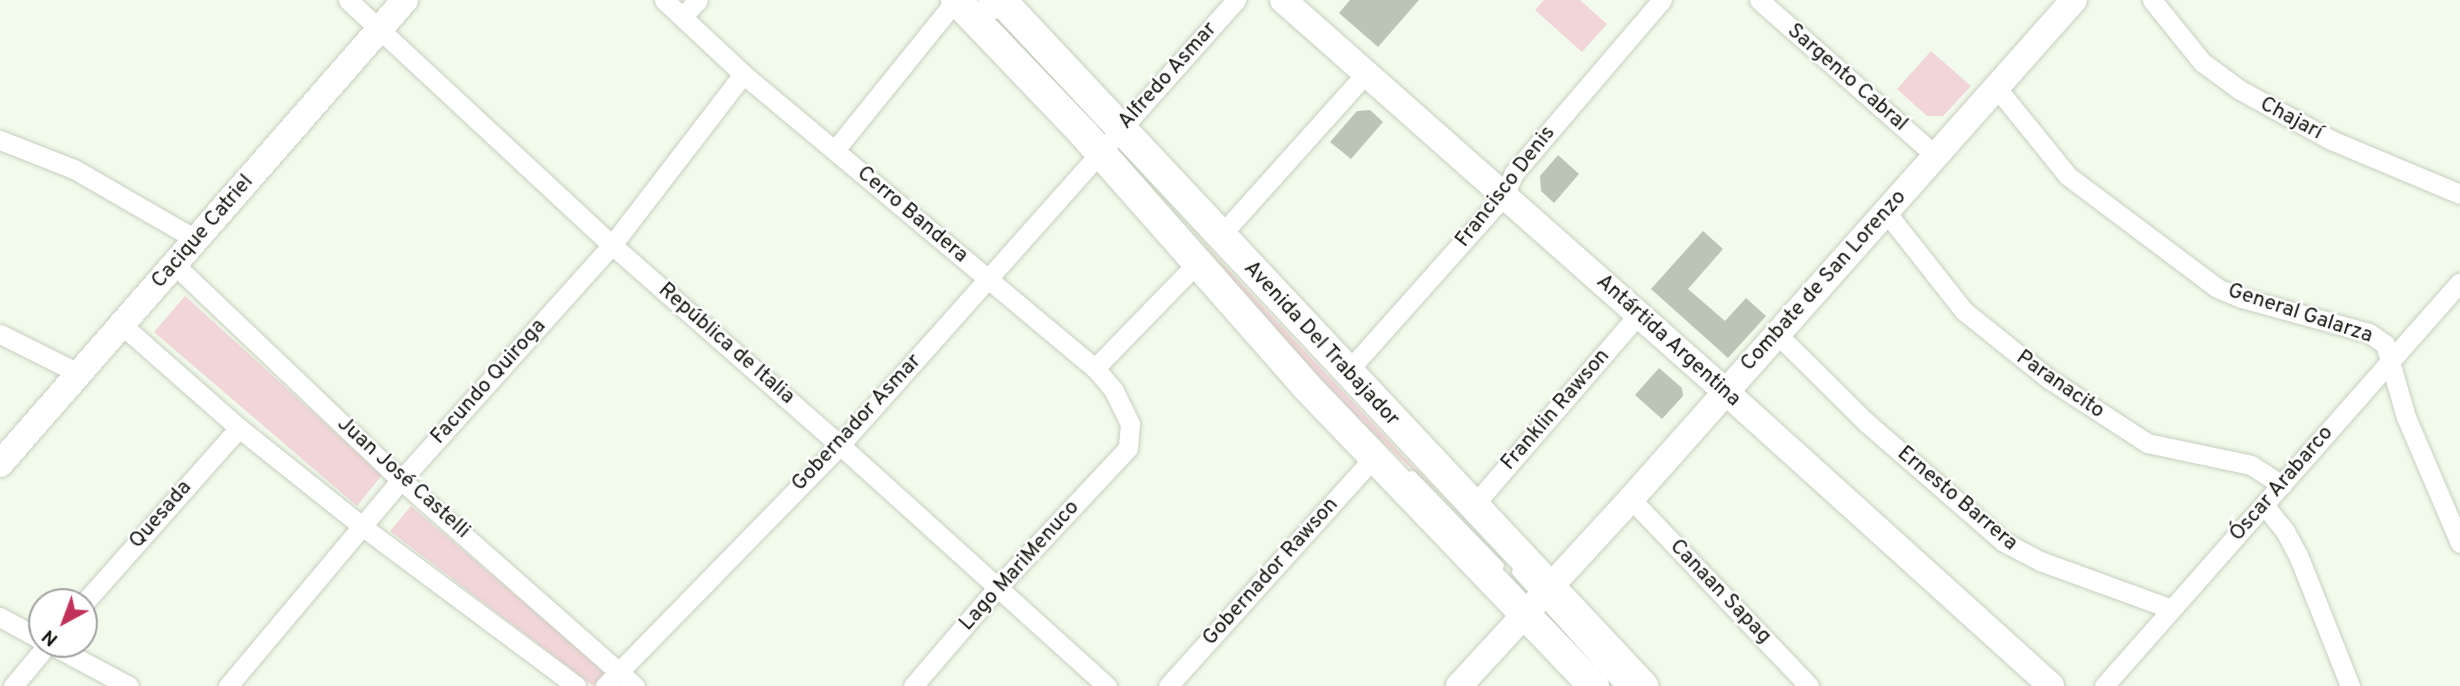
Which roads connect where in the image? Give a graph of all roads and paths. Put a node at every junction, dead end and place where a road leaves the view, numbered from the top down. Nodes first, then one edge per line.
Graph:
1 (348, 0) edge
2 (405, 0) edge
3 (664, 0) edge
4 (698, 0) edge
5 (956, 0) edge
6 (969, 0) edge
7 (983, 0) edge
8 (1236, 0) edge
9 (1283, 0) edge
10 (1662, 0) edge
11 (1759, 0) edge
12 (2074, 0) edge
13 (2152, 0) edge
14 (1001, 10) edge
15 (682, 16) junction
16 (380, 29) junction
17 (1366, 73) junction
18 (743, 74) junction
19 (1996, 87) junction
20 (0, 140) edge
21 (1110, 140) junction
22 (835, 150) junction
23 (1936, 156) junction
24 (2460, 194) edge
25 (1504, 196) junction
26 (1885, 212) junction
27 (1173, 217) dead end
28 (197, 240) junction
29 (612, 245) junction
30 (1208, 251) junction
31 (175, 265) junction
32 (988, 279) junction
33 (2460, 282) edge
34 (1639, 314) junction
35 (122, 325) junction
36 (0, 334) edge
37 (1777, 334) junction
38 (2391, 359) junction
39 (1302, 363) dead end
40 (1095, 368) junction
41 (79, 374) junction
42 (1342, 378) junction
43 (1726, 392) junction
44 (1337, 402) dead end
45 (239, 428) junction
46 (840, 444) junction
47 (1128, 448) joint
48 (1389, 461) junction
49 (0, 464) edge
50 (401, 480) junction
51 (2282, 485) junction
52 (1419, 498) joint
53 (1631, 499) junction
54 (2264, 505) junction
55 (1465, 506) junction
56 (363, 527) junction
57 (2460, 543) edge
58 (97, 588) edge
59 (997, 589) junction
60 (1537, 601) junction
61 (2172, 609) junction
62 (0, 618) edge
63 (28, 633) edge
64 (37, 658) edge
65 (76, 658) edge
66 (619, 670) junction
67 (13, 686) edge
68 (129, 686) edge
69 (228, 686) edge
70 (576, 686) edge
71 (605, 686) edge
72 (635, 686) edge
73 (913, 686) edge
74 (1107, 686) edge
75 (1168, 686) edge
76 (1460, 686) edge
77 (1594, 686) edge
78 (1607, 686) edge
79 (1620, 686) edge
80 (1626, 686) edge
81 (1636, 686) edge
82 (1643, 686) edge
83 (1809, 686) edge
84 (2051, 686) edge
85 (2104, 686) edge
86 (2350, 686) edge

1 - 16 street, República de Italia
2 - 16 main road, Cacique Catriel
3 - 15 street, Cerro Bandera
4 - 15 street
5 - 21 main road, Avenida Del Trabajador
5 - 22 street
6 - 21 lane
7 - 14 lane
8 - 21 street, Alfredo Asmar
9 - 17 main road, Antártida Argentina
10 - 25 street, Francisco Denis
11 - 23 street, Sargento Cabral
12 - 19 main road, Combate de San Lorenzo
13 - 24 street, Chajarí
14 - 21 main road, Avenida Del Trabajador
15 - 18 street, Cerro Bandera
16 - 28 main road, Cacique Catriel
16 - 29 street, República de Italia
17 - 25 main road, Antártida Argentina
17 - 30 street
18 - 22 street, Cerro Bandera
18 - 29 street, Facundo Quiroga
19 - 23 main road, Combate de San Lorenzo
19 - 38 street, General Galarza
20 - 28 street
21 - 27 lane
21 - 30 main road, Avenida Del Trabajador
21 - 32 street, Gobernador Asmar
22 - 32 street, Cerro Bandera
23 - 26 main road, Combate de San Lorenzo
25 - 34 main road, Antártida Argentina
25 - 42 street, Francisco Denis
26 - 37 main road, Combate de San Lorenzo
26 - 51 street, Paranacito
28 - 31 main road, Cacique Catriel
29 - 46 street, República de Italia
29 - 50 street, Facundo Quiroga
30 - 39 lane
30 - 40 street
30 - 42 main road, Avenida Del Trabajador
30 - 48 main road, Avenida Del Trabajador
31 - 35 main road, Cacique Catriel
31 - 50 street, Juan José Castelli
32 - 40 street, Cerro Bandera
32 - 46 street, Gobernador Asmar
33 - 38 street, Óscar Arabarco
34 - 43 main road, Antártida Argentina
34 - 55 street, Franklin Rawson
35 - 41 main road, Cacique Catriel
35 - 45 street
36 - 41 street
37 - 43 main road, Combate de San Lorenzo
37 - 61 street, Ernesto Barrera
38 - 51 street, Óscar Arabarco
38 - 57 street, General Galarza
40 - 47 street, Cerro Bandera
41 - 49 main road, Cacique Catriel
42 - 55 main road, Avenida Del Trabajador
43 - 53 main road, Combate de San Lorenzo
43 - 84 main road, Antártida Argentina
44 - 48 lane
45 - 56 street
45 - 58 street, Quesada
46 - 59 street, República de Italia
46 - 66 street, Gobernador Asmar
47 - 59 street, Lago MariMenuco
48 - 60 main road, Avenida Del Trabajador
48 - 75 street, Gobernador Rawson
50 - 56 street, Facundo Quiroga
50 - 66 street, Juan José Castelli
51 - 54 street, Óscar Arabarco
52 - 52 street
53 - 60 main road, Combate de San Lorenzo
53 - 83 street, Canaan Sapag
54 - 61 street, Óscar Arabarco
54 - 86 street
55 - 60 main road, Avenida Del Trabajador
56 - 69 street, Facundo Quiroga
56 - 70 street
59 - 73 street, Lago MariMenuco
59 - 74 street, República de Italia
60 - 76 main road, Combate de San Lorenzo
60 - 77 main road, Avenida Del Trabajador
60 - 78 lane
60 - 79 lane
60 - 82 main road, Avenida Del Trabajador
61 - 85 street, Óscar Arabarco
62 - 63 street
64 - 67 street
65 - 68 street
66 - 71 street, Gobernador Asmar
66 - 72 street, Juan José Castelli
80 - 81 street

